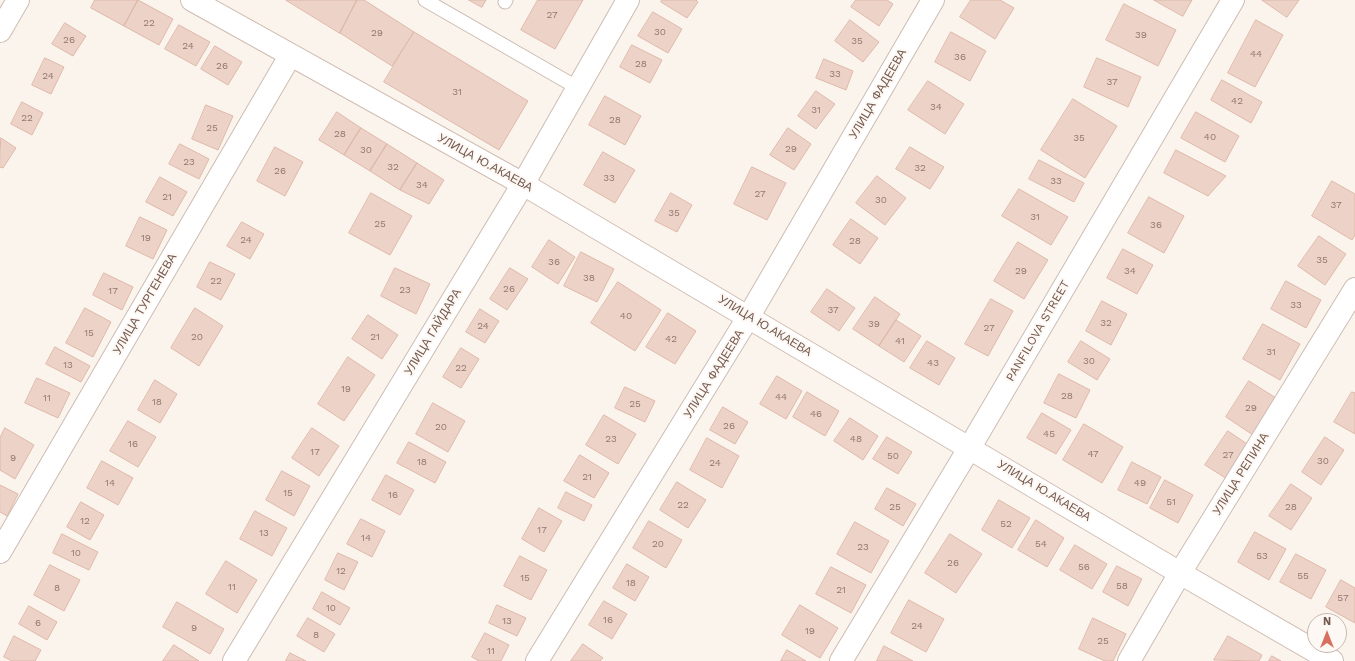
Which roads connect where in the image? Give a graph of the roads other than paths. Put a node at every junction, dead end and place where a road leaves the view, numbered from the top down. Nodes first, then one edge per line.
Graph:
1 (18, 0) edge
2 (192, 0) edge
3 (425, 0) edge
4 (628, 0) edge
5 (933, 0) edge
6 (1233, 0) edge
7 (0, 31) edge
8 (290, 56) junction
9 (578, 88) junction
10 (523, 184) junction
11 (1355, 289) edge
12 (749, 316) junction
13 (970, 447) junction
14 (0, 552) edge
15 (1180, 573) junction
16 (234, 661) edge
17 (537, 661) edge
18 (841, 661) edge
19 (1129, 661) edge
20 (1332, 661) edge

1 - 7 street
2 - 8 street, УЛИЦА Ю.АКАЕВА
3 - 9 lane
4 - 9 street, УЛИЦА ГАЙДАРА
5 - 12 street, УЛИЦА ФАДЕЕВА
6 - 13 street, PANFILOVA STREET
8 - 10 street, УЛИЦА Ю.АКАЕВА
8 - 14 street, УЛИЦА ТУРГЕНЕВА
9 - 10 street, УЛИЦА ГАЙДАРА
10 - 12 street, УЛИЦА Ю.АКАЕВА
10 - 16 street, УЛИЦА ГАЙДАРА
11 - 15 street, УЛИЦА РЕПИНА
12 - 13 street, УЛИЦА Ю.АКАЕВА
12 - 17 street, УЛИЦА ФАДЕЕВА
13 - 15 street, УЛИЦА Ю.АКАЕВА
13 - 18 street, PANFILOVA STREET
15 - 19 street, УЛИЦА РЕПИНА
15 - 20 street, УЛИЦА Ю.АКАЕВА

